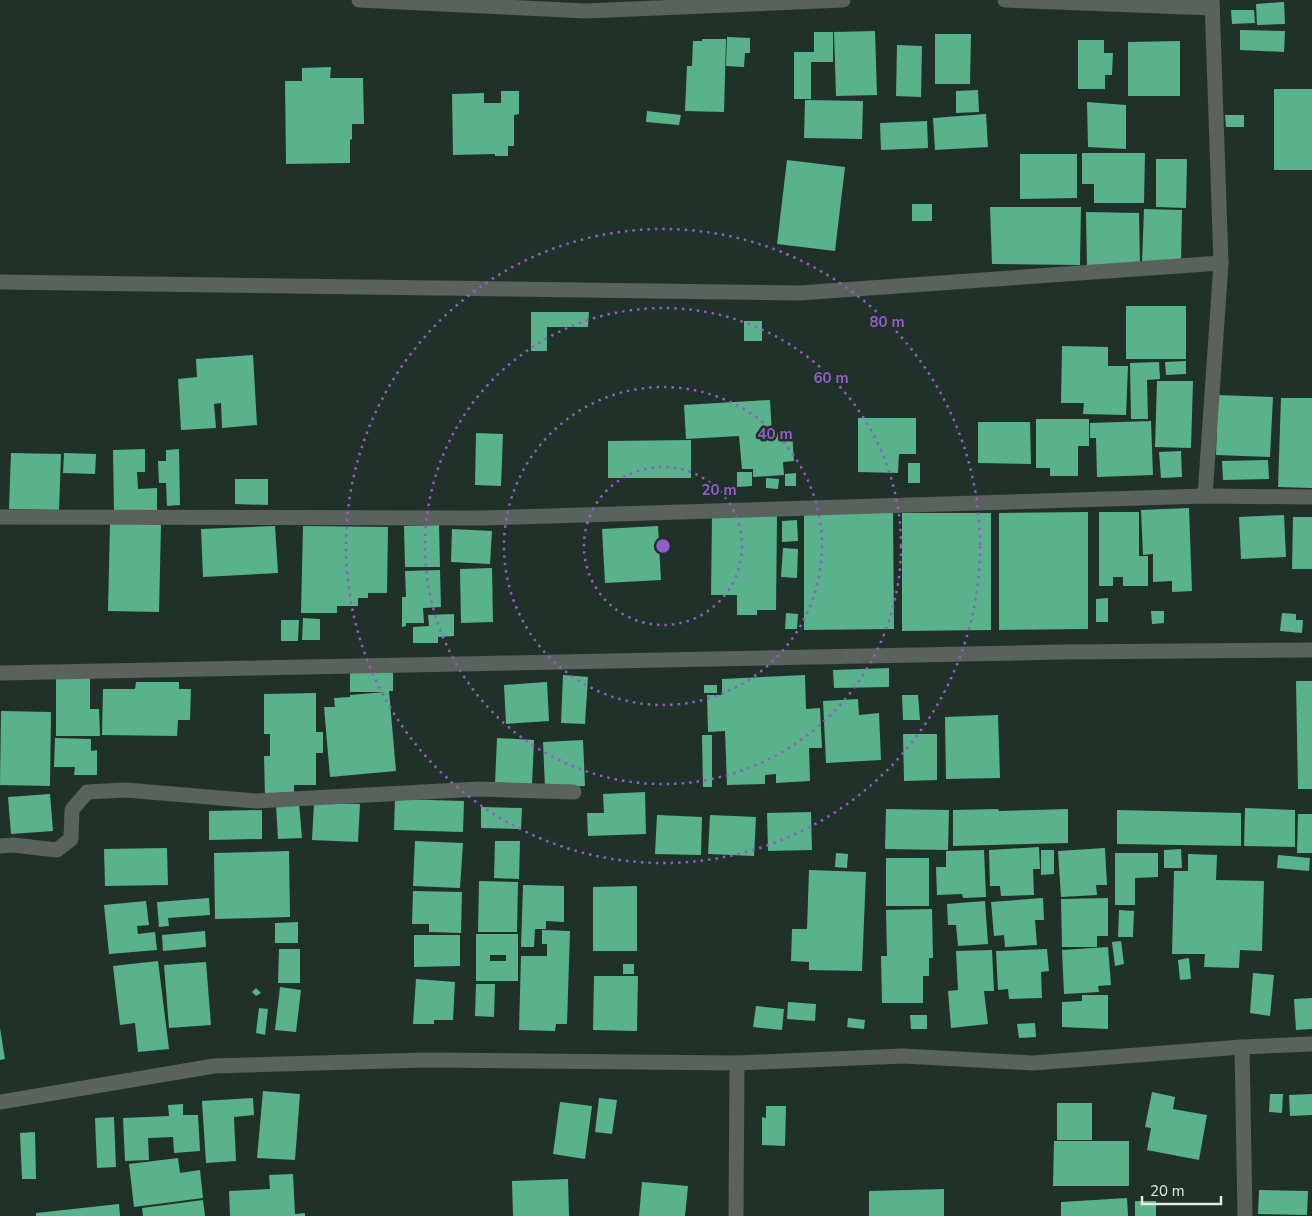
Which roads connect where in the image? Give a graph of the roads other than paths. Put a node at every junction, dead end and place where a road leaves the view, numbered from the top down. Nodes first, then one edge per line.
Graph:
1 (359, 0) edge
2 (843, 0) edge
3 (1005, 0) edge
4 (1212, 4) edge
5 (1220, 263) junction
6 (0, 282) edge
7 (1206, 496) junction
8 (1312, 497) edge
9 (0, 517) edge
10 (1312, 650) edge
11 (0, 673) edge
12 (574, 792) dead end
13 (0, 846) edge
14 (1312, 1044) edge
15 (1242, 1047) junction
16 (737, 1063) junction
17 (0, 1102) edge
18 (736, 1216) edge
19 (1245, 1216) edge

1 - 2 street
3 - 4 street
4 - 5 street
5 - 6 street
5 - 7 street
7 - 8 street
7 - 9 street
10 - 11 street
12 - 13 street
14 - 15 street
15 - 16 street
15 - 19 street
16 - 17 street
16 - 18 street

